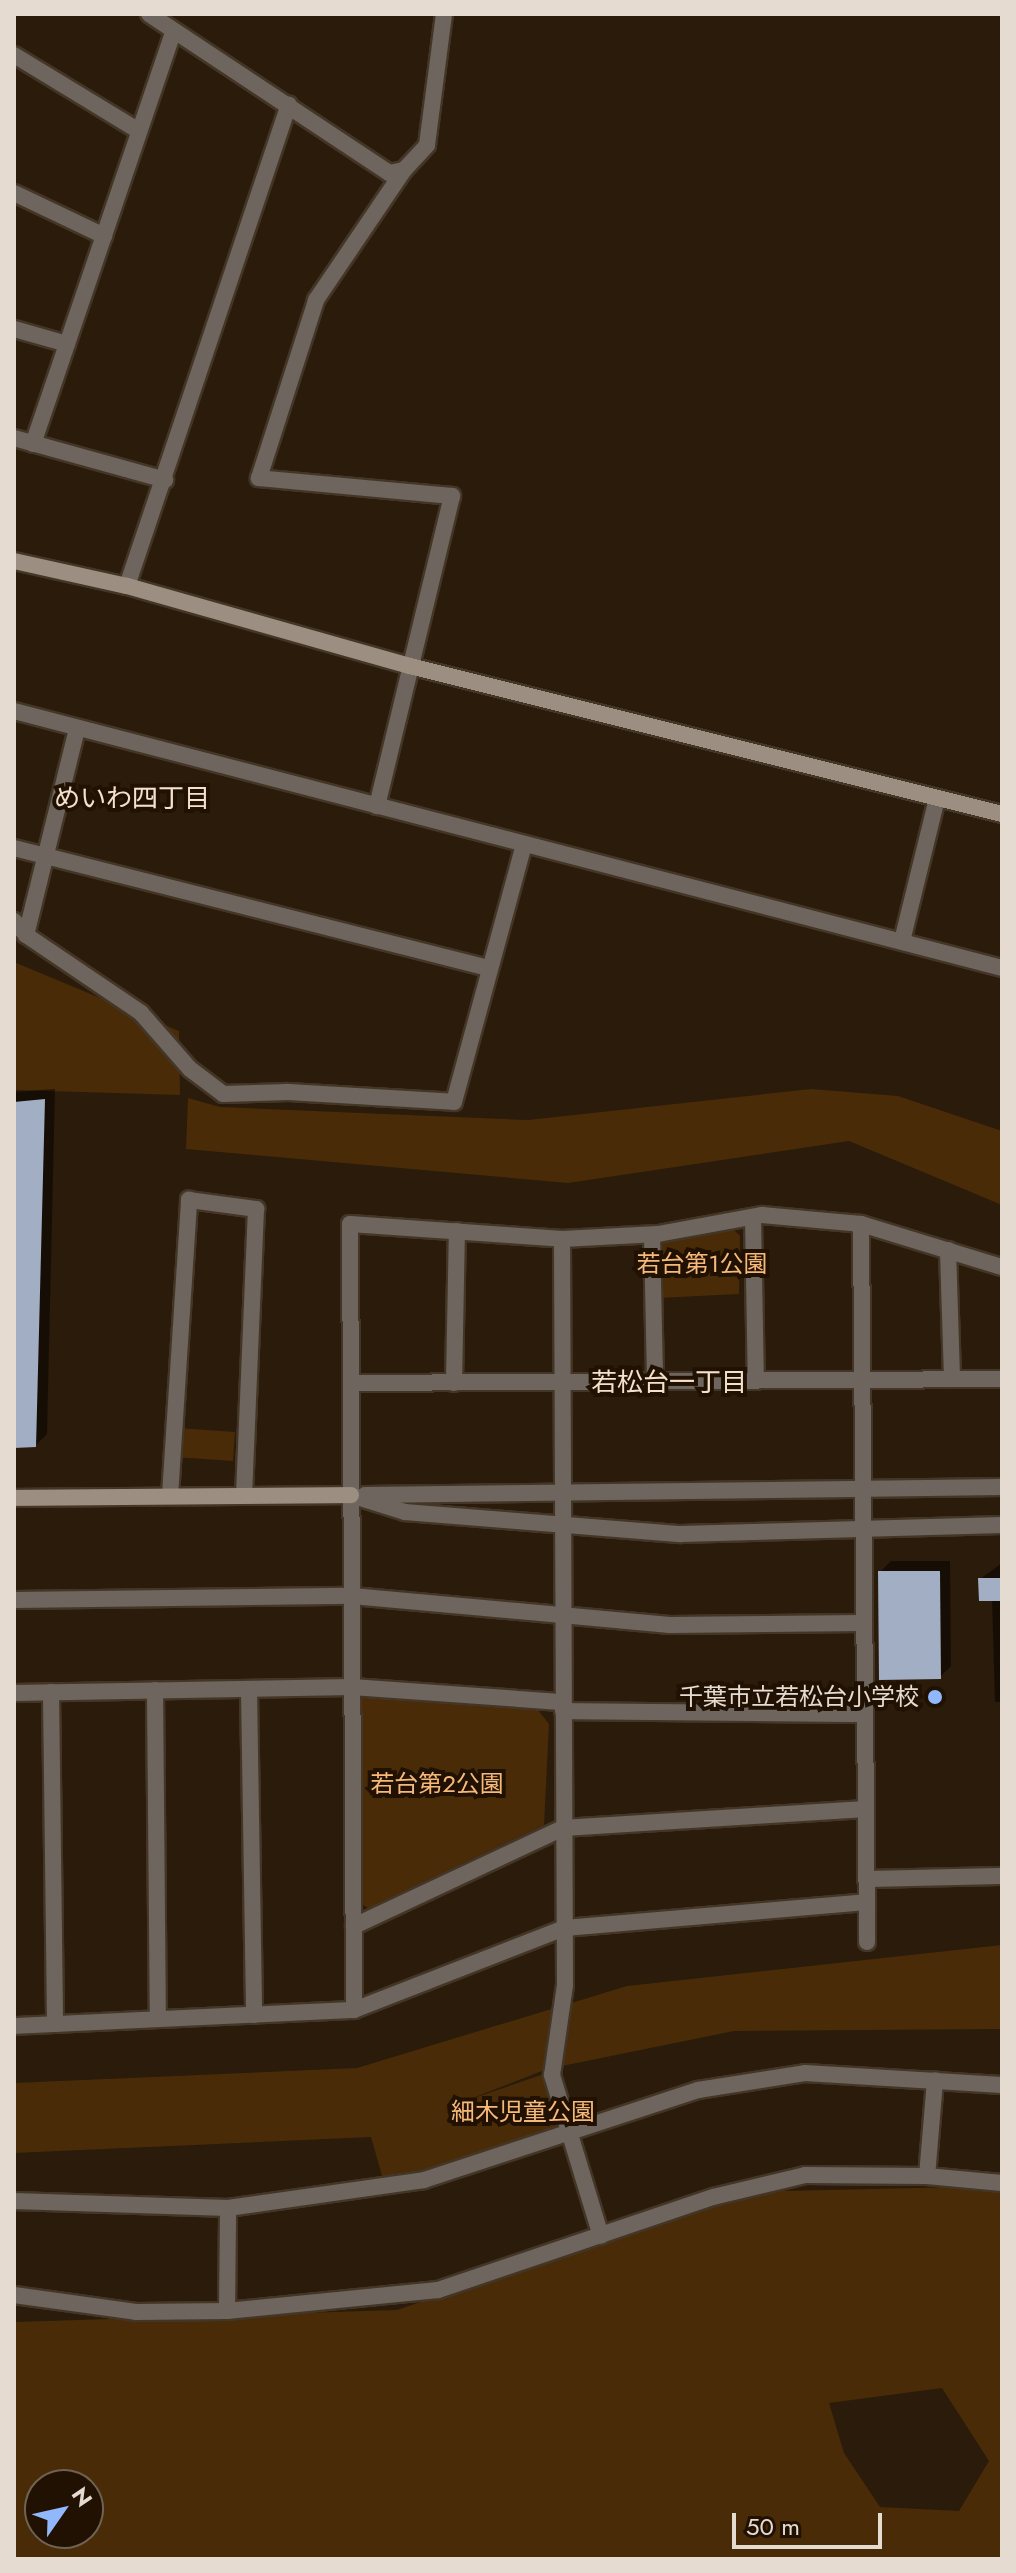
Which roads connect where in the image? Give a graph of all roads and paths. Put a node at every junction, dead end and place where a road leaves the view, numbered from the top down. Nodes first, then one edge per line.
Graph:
1 (149, 14) edge
2 (444, 14) edge
3 (173, 32) junction
4 (14, 55) edge
5 (289, 104) junction
6 (139, 131) junction
7 (404, 170) junction
8 (14, 193) edge
9 (104, 236) junction
10 (14, 329) edge
11 (67, 344) junction
12 (14, 438) edge
13 (33, 444) junction
14 (165, 480) junction
15 (14, 561) edge
16 (127, 586) junction
17 (410, 666) junction
18 (14, 711) edge
19 (77, 729) junction
20 (937, 799) junction
21 (377, 806) junction
22 (1002, 814) edge
23 (524, 844) junction
24 (14, 848) edge
25 (49, 857) junction
26 (14, 921) edge
27 (26, 935) junction
28 (902, 941) junction
29 (486, 967) junction
30 (1002, 968) edge
31 (753, 1217) junction
32 (861, 1224) junction
33 (457, 1231) junction
34 (652, 1235) junction
35 (562, 1239) junction
36 (948, 1250) junction
37 (1002, 1267) edge
38 (952, 1379) junction
39 (1002, 1379) edge
40 (861, 1380) junction
41 (756, 1381) junction
42 (655, 1382) junction
43 (351, 1383) junction
44 (454, 1383) junction
45 (562, 1383) junction
46 (1002, 1487) edge
47 (861, 1488) junction
48 (562, 1491) junction
49 (351, 1495) junction
50 (170, 1496) junction
51 (244, 1496) junction
52 (14, 1498) edge
53 (561, 1524) junction
54 (1002, 1525) edge
55 (861, 1528) junction
56 (352, 1596) junction
57 (14, 1600) edge
58 (562, 1614) junction
59 (862, 1623) junction
60 (352, 1687) junction
61 (249, 1689) junction
62 (155, 1690) junction
63 (51, 1692) junction
64 (14, 1693) edge
65 (563, 1707) junction
66 (864, 1714) junction
67 (865, 1809) junction
68 (563, 1828) junction
69 (1002, 1876) edge
70 (866, 1879) junction
71 (867, 1902) junction
72 (354, 1926) junction
73 (564, 1928) junction
74 (867, 1942) dead end
75 (354, 2010) junction
76 (254, 2015) junction
77 (158, 2019) junction
78 (55, 2024) junction
79 (14, 2026) edge
80 (935, 2080) junction
81 (1002, 2085) edge
82 (567, 2135) junction
83 (927, 2176) junction
84 (1002, 2183) edge
85 (14, 2201) edge
86 (228, 2208) junction
87 (601, 2236) junction
88 (14, 2295) edge
89 (227, 2311) junction

1 - 3 street
2 - 7 street
3 - 5 street
3 - 6 street
4 - 6 street
5 - 7 street
5 - 14 street
6 - 9 street
7 - 17 street
8 - 9 street
9 - 11 street
10 - 11 street
11 - 13 street
12 - 13 street
13 - 14 street
14 - 16 street
15 - 16 street
16 - 17 street
17 - 20 street
17 - 21 street
18 - 19 street
19 - 21 street
19 - 25 street
20 - 22 street
20 - 28 street
21 - 23 street
23 - 28 street
23 - 29 street
24 - 25 street
25 - 27 street
25 - 29 street
26 - 27 street
27 - 29 street
28 - 30 street
31 - 32 street
31 - 34 street
31 - 41 street
32 - 36 street
32 - 40 street
33 - 35 street
33 - 43 street
33 - 44 street
34 - 35 street
34 - 42 street
35 - 45 street
36 - 37 street
36 - 38 street
38 - 39 street
38 - 40 street
40 - 41 street
40 - 47 street
41 - 42 street
42 - 45 street
43 - 44 street
43 - 49 street
44 - 45 street
45 - 48 street
46 - 47 street
47 - 48 street
47 - 55 street
48 - 49 street
48 - 53 street
49 - 51 street
49 - 53 street
49 - 56 street
50 - 51 street
50 - 51 street
50 - 52 street
53 - 55 street
53 - 58 street
54 - 55 street
55 - 59 street
56 - 57 street
56 - 58 street
56 - 60 street
58 - 59 street
58 - 65 street
59 - 66 street
60 - 61 street
60 - 65 street
60 - 72 street
61 - 62 street
61 - 76 street
62 - 63 street
62 - 77 street
63 - 64 street
63 - 78 street
65 - 66 street
65 - 68 street
66 - 67 street
67 - 68 street
67 - 70 street
68 - 72 street
68 - 73 street
69 - 70 street
70 - 71 street
71 - 73 street
71 - 74 street
72 - 75 street
73 - 75 street
73 - 82 street
75 - 76 street
76 - 77 street
77 - 78 street
78 - 79 street
80 - 81 street
80 - 82 street
80 - 83 street
82 - 86 street
82 - 87 street
83 - 84 street
83 - 87 street
85 - 86 street
86 - 89 street
87 - 89 street
88 - 89 street

